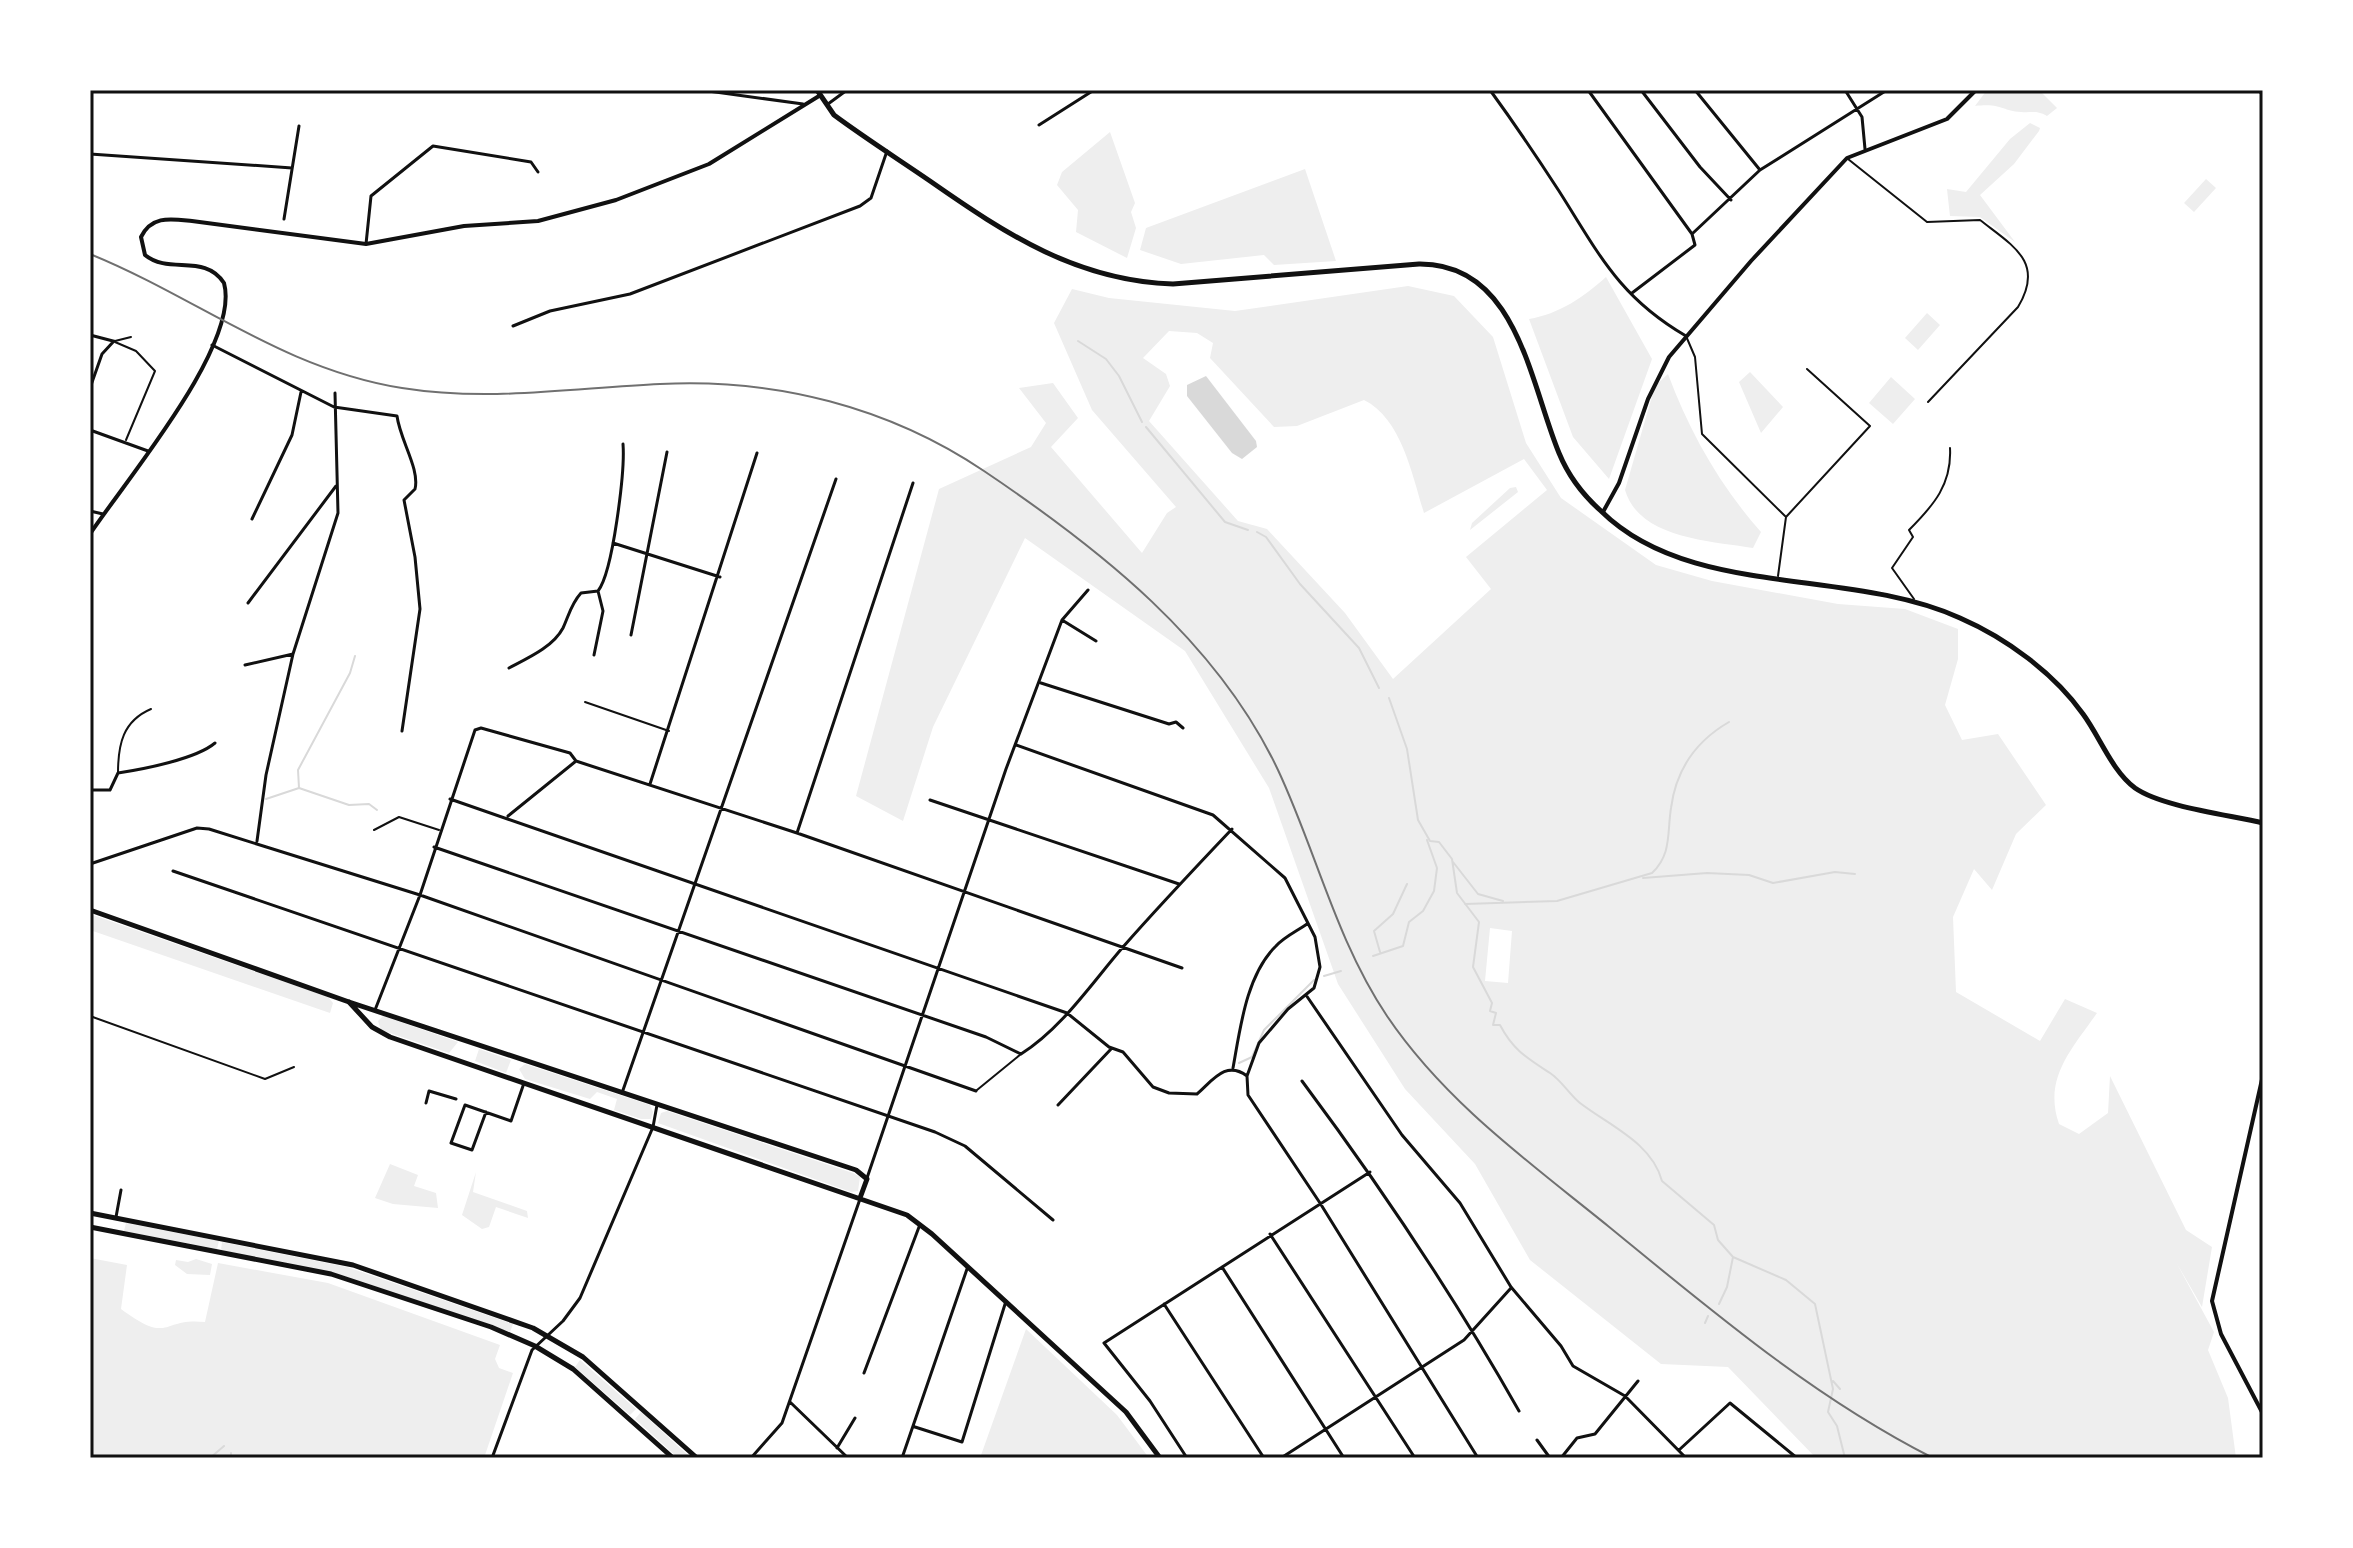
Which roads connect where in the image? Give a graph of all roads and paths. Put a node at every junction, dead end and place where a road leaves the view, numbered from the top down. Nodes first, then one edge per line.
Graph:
1 (701, 90) edge
2 (847, 90) edge
3 (1094, 90) edge
4 (1490, 90) edge
5 (1588, 90) edge
6 (1641, 90) edge
7 (1695, 90) edge
8 (1845, 90) edge
9 (1887, 90) edge
10 (1976, 90) edge
11 (818, 93) edge
12 (803, 104) junction
13 (825, 106) junction
14 (1859, 110) junction
15 (1039, 125) dead end
16 (299, 126) dead end
17 (1865, 150) junction
18 (887, 151) junction
19 (90, 154) edge
20 (1847, 158) junction
21 (292, 168) junction
22 (1760, 170) junction
23 (538, 172) dead end
24 (1731, 200) junction
25 (284, 219) dead end
26 (1692, 234) junction
27 (366, 244) junction
28 (1632, 293) junction
29 (513, 326) dead end
30 (90, 335) edge
31 (1686, 336) junction
32 (131, 337) dead end
33 (114, 341) junction
34 (212, 345) junction
35 (1807, 369) dead end
36 (90, 388) edge
37 (301, 392) junction
38 (335, 393) dead end
39 (1928, 402) dead end
40 (334, 407) junction
41 (90, 430) edge
42 (126, 440) junction
43 (623, 444) dead end
44 (1950, 448) dead end
45 (148, 451) junction
46 (667, 452) dead end
47 (757, 453) dead end
48 (836, 479) dead end
49 (913, 483) dead end
50 (336, 486) junction
51 (90, 511) edge
52 (1602, 513) junction
53 (103, 514) junction
54 (1786, 517) junction
55 (252, 519) dead end
56 (90, 534) edge
57 (612, 543) junction
58 (647, 554) junction
59 (1778, 576) junction
60 (720, 577) junction
61 (1088, 590) dead end
62 (598, 591) junction
63 (1915, 600) junction
64 (248, 603) dead end
65 (1062, 620) junction
66 (631, 635) dead end
67 (1096, 641) dead end
68 (293, 654) junction
69 (594, 655) dead end
70 (245, 665) dead end
71 (509, 668) dead end
72 (1041, 683) junction
73 (585, 702) dead end
74 (151, 709) dead end
75 (1183, 728) dead end
76 (402, 731) dead end
77 (669, 731) junction
78 (215, 743) dead end
79 (1016, 745) junction
80 (576, 761) junction
81 (118, 773) junction
82 (650, 784) junction
83 (90, 790) edge
84 (450, 799) junction
85 (930, 800) dead end
86 (720, 809) junction
87 (506, 817) junction
88 (990, 820) junction
89 (2263, 823) edge
90 (1232, 829) junction
91 (374, 830) dead end
92 (440, 831) junction
93 (797, 833) junction
94 (257, 841) junction
95 (434, 847) junction
96 (90, 864) edge
97 (173, 871) dead end
98 (694, 883) junction
99 (1179, 884) junction
100 (965, 893) junction
101 (420, 895) junction
102 (90, 910) edge
103 (1307, 924) junction
104 (678, 932) junction
105 (1123, 947) junction
106 (400, 948) junction
107 (1182, 968) dead end
108 (941, 969) junction
109 (661, 982) junction
110 (1306, 995) junction
111 (349, 1002) junction
112 (375, 1010) junction
113 (1067, 1013) junction
114 (90, 1016) edge
115 (922, 1017) junction
116 (642, 1034) junction
117 (1112, 1048) junction
118 (1021, 1054) junction
119 (294, 1067) dead end
120 (906, 1067) junction
121 (1232, 1069) junction
122 (2263, 1075) edge
123 (1247, 1076) junction
124 (1302, 1081) dead end
125 (524, 1083) junction
126 (976, 1091) joint
127 (622, 1093) junction
128 (456, 1099) dead end
129 (426, 1103) dead end
130 (657, 1105) junction
131 (1058, 1105) dead end
132 (486, 1112) junction
133 (887, 1116) junction
134 (653, 1127) junction
135 (1370, 1172) junction
136 (867, 1179) junction
137 (121, 1190) dead end
138 (860, 1198) junction
139 (1320, 1203) junction
140 (90, 1213) edge
141 (116, 1217) junction
142 (1053, 1220) dead end
143 (920, 1224) junction
144 (90, 1227) edge
145 (1270, 1234) junction
146 (968, 1267) junction
147 (1222, 1267) junction
148 (1511, 1287) junction
149 (1006, 1301) junction
150 (1164, 1304) junction
151 (1474, 1331) junction
152 (548, 1335) junction
153 (535, 1346) junction
154 (1422, 1368) junction
155 (864, 1373) dead end
156 (1638, 1381) dead end
157 (1625, 1396) junction
158 (1377, 1397) junction
159 (790, 1402) junction
160 (1519, 1411) dead end
161 (2263, 1414) edge
162 (855, 1418) dead end
163 (914, 1427) junction
164 (1326, 1431) junction
165 (1537, 1440) dead end
166 (837, 1448) junction
167 (1679, 1450) junction
168 (492, 1458) edge
169 (673, 1458) edge
170 (697, 1458) edge
171 (751, 1458) edge
172 (848, 1458) edge
173 (902, 1458) edge
174 (1160, 1458) edge
175 (1187, 1458) edge
176 (1264, 1458) edge
177 (1281, 1458) edge
178 (1344, 1458) edge
179 (1415, 1458) edge
180 (1478, 1458) edge
181 (1550, 1458) edge
182 (1561, 1458) edge
183 (1686, 1458) edge
184 (1797, 1458) edge

1 - 12 street
2 - 13 street
3 - 15 street
4 - 28 street
5 - 26 street
6 - 24 street
7 - 22 street
8 - 14 street
9 - 14 street
10 - 17 street
11 - 12 street
11 - 13 main road
12 - 27 street
13 - 18 main road
14 - 17 street
14 - 22 street
16 - 21 street
17 - 20 street
18 - 29 street
18 - 52 main road
19 - 21 street
20 - 31 street
20 - 39 street
21 - 25 street
22 - 24 street
23 - 27 street
24 - 26 street
26 - 28 street
27 - 34 street
28 - 31 street
30 - 33 street
31 - 52 street
31 - 54 street
32 - 33 street
33 - 36 street
33 - 42 street
34 - 37 street
34 - 45 street
35 - 54 street
37 - 40 street
37 - 55 street
38 - 40 street
40 - 50 street
40 - 76 street
41 - 42 street
42 - 45 street
43 - 57 street
44 - 63 street
45 - 53 street
46 - 58 street
47 - 60 street
48 - 86 street
49 - 93 street
50 - 64 street
50 - 68 street
51 - 53 street
52 - 59 main road
53 - 56 street
54 - 59 street
57 - 58 street
57 - 62 street
58 - 60 street
58 - 66 street
59 - 63 main road
60 - 77 street
61 - 65 street
62 - 69 street
62 - 71 street
63 - 89 main road
65 - 67 street
65 - 72 street
68 - 70 street
68 - 94 street
72 - 75 street
72 - 79 street
73 - 77 street
74 - 81 street
77 - 82 street
78 - 81 street
79 - 88 street
79 - 90 street
80 - 82 street
80 - 84 street
80 - 87 street
81 - 83 street
82 - 86 street
84 - 87 street
84 - 92 street
85 - 88 street
86 - 93 street
86 - 98 street
87 - 98 street
88 - 99 street
88 - 100 street
90 - 99 street
90 - 103 street
91 - 92 street
92 - 95 street
93 - 100 street
94 - 96 street
94 - 101 street
95 - 101 street
95 - 104 street
97 - 106 street
98 - 104 street
98 - 108 street
99 - 105 street
100 - 105 street
100 - 108 street
101 - 106 street
101 - 109 street
102 - 111 main road
103 - 110 street
103 - 121 street
104 - 109 street
104 - 115 street
105 - 107 street
105 - 113 street
106 - 112 street
106 - 116 street
108 - 113 street
108 - 115 street
109 - 116 street
109 - 120 street
110 - 123 street
110 - 148 street
111 - 112 main road
111 - 125 main road
112 - 127 main road
113 - 117 street
113 - 118 street
114 - 119 street
115 - 118 street
115 - 120 street
116 - 127 street
116 - 133 street
117 - 121 street
117 - 131 street
118 - 126 street
120 - 126 street
120 - 133 street
121 - 123 street
122 - 161 street
123 - 139 street
124 - 135 street
125 - 132 street
125 - 134 main road
127 - 130 main road
128 - 129 street
130 - 134 street
130 - 136 main road
132 - 132 street
133 - 136 street
133 - 142 street
134 - 138 main road
134 - 152 street
135 - 139 street
135 - 151 street
136 - 138 main road
137 - 141 street
138 - 143 main road
138 - 159 street
139 - 145 street
139 - 154 street
140 - 141 main road
141 - 152 main road
143 - 146 main road
143 - 155 street
144 - 153 main road
145 - 147 street
145 - 158 street
146 - 149 main road
146 - 163 street
147 - 150 street
147 - 164 street
148 - 151 street
148 - 157 street
149 - 163 street
149 - 174 main road
150 - 175 street
150 - 176 street
151 - 154 street
151 - 160 street
152 - 153 street
152 - 170 main road
153 - 168 street
153 - 169 main road
154 - 158 street
154 - 180 street
156 - 157 street
157 - 167 street
157 - 182 street
158 - 164 street
158 - 179 street
159 - 166 street
159 - 171 street
162 - 166 street
163 - 173 street
164 - 177 street
164 - 178 street
165 - 181 street
166 - 172 street
167 - 183 street
167 - 184 street

